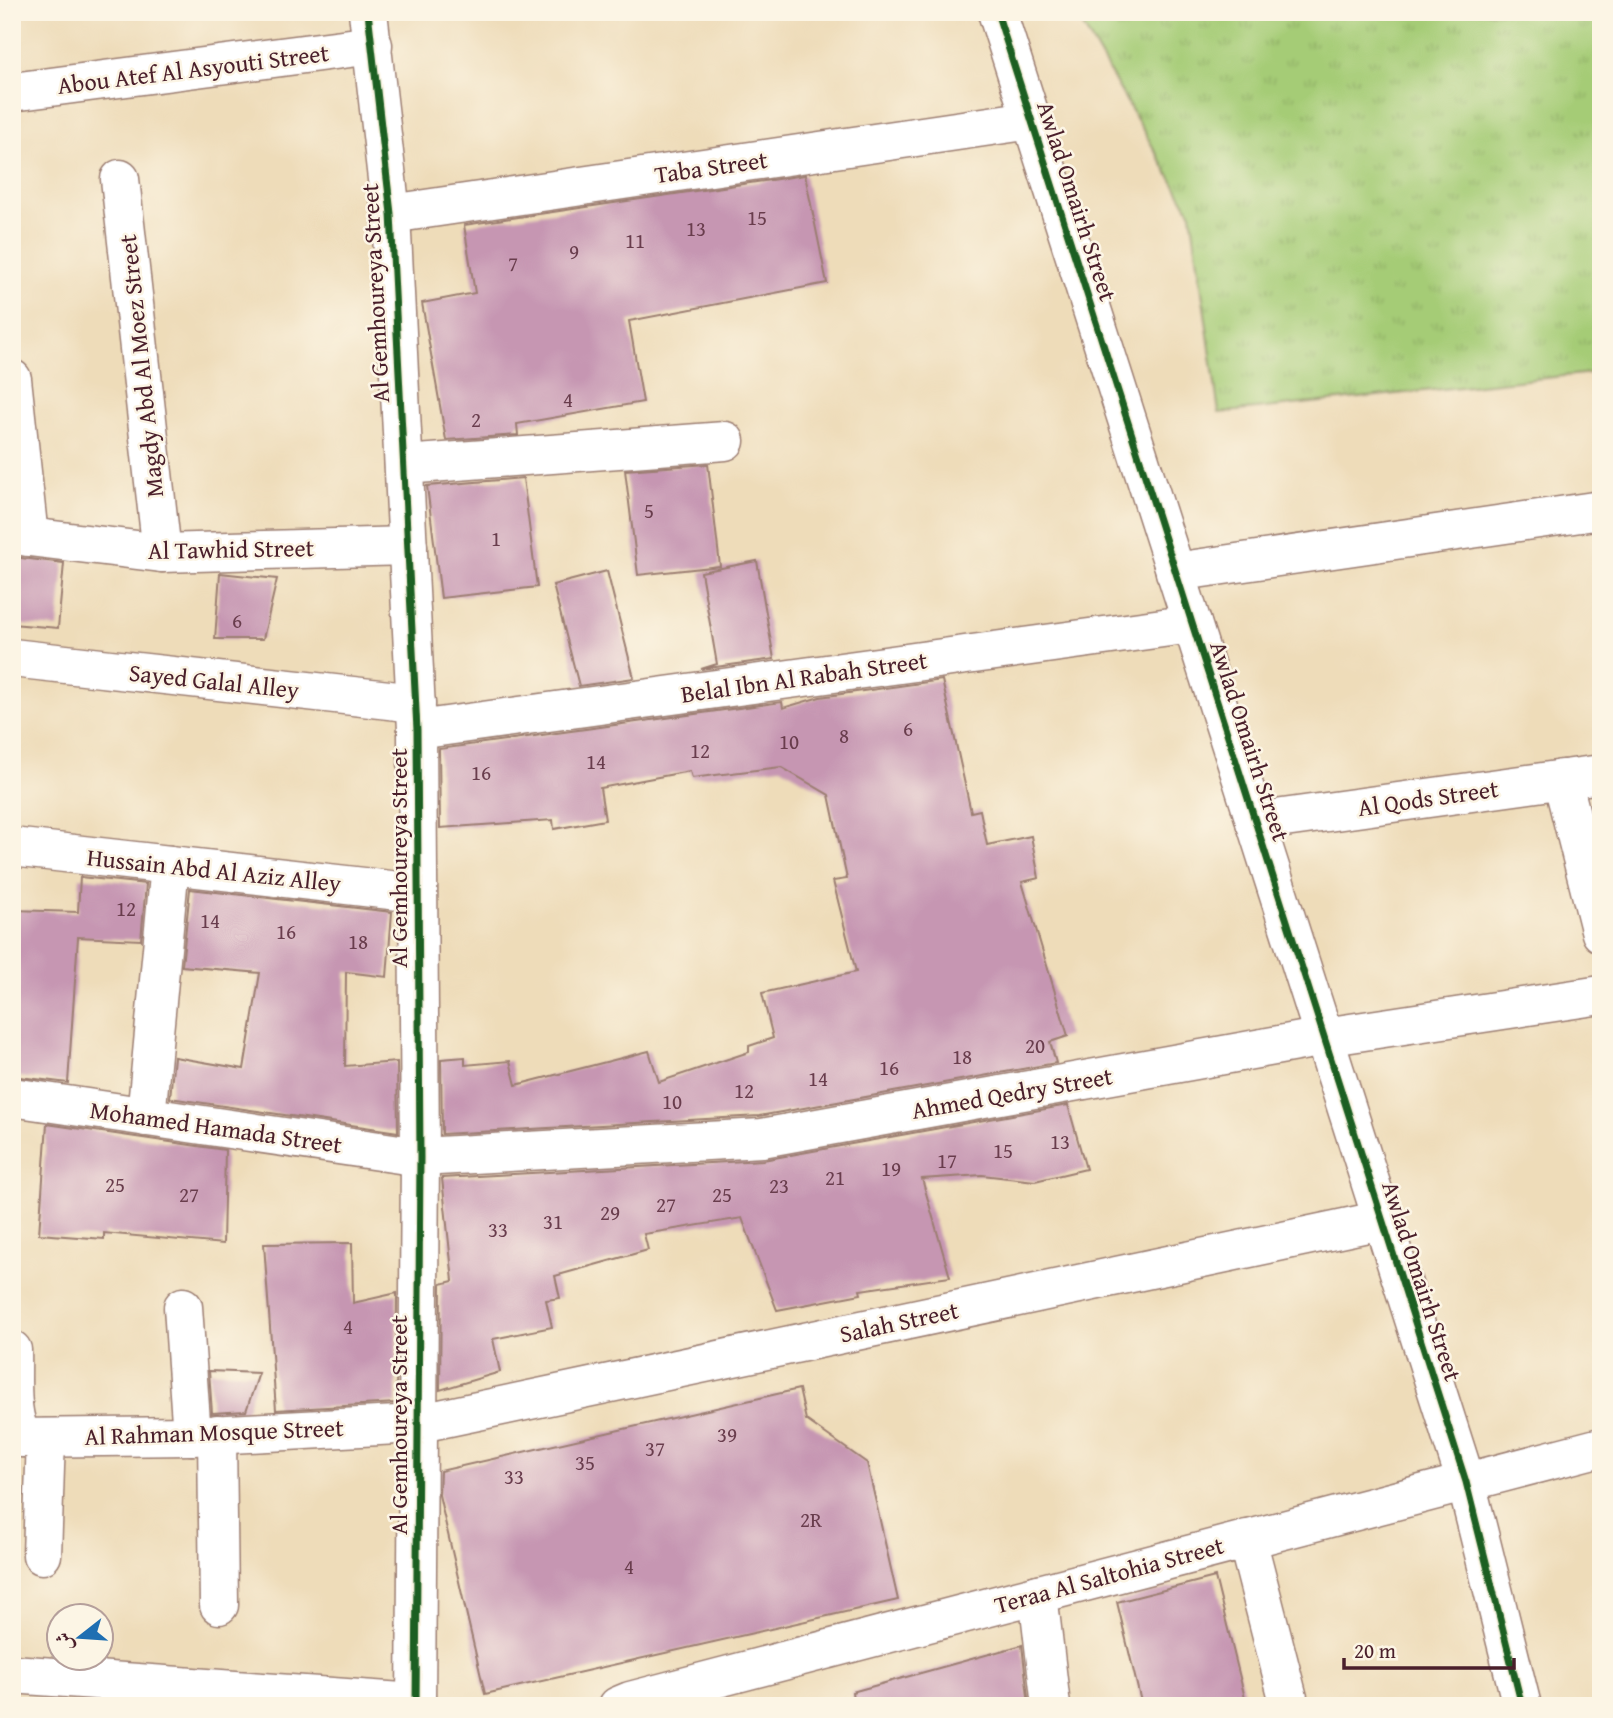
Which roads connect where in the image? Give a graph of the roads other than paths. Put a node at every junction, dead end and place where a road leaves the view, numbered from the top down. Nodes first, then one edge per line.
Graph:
1 (997, 12) edge
2 (371, 29) edge
3 (12, 92) edge
4 (1031, 120) junction
5 (120, 179) dead end
6 (391, 214) junction
7 (12, 379) edge
8 (725, 441) dead end
9 (404, 465) junction
10 (1601, 510) edge
11 (21, 536) edge
12 (408, 546) junction
13 (162, 553) junction
14 (1175, 572) junction
15 (1192, 624) junction
16 (12, 658) edge
17 (416, 717) junction
18 (1601, 774) edge
19 (1562, 779) junction
20 (1255, 822) junction
21 (12, 847) edge
22 (170, 865) junction
23 (416, 893) junction
24 (1601, 933) edge
25 (1601, 995) edge
26 (1324, 1037) junction
27 (12, 1097) edge
28 (146, 1117) junction
29 (419, 1157) junction
30 (1382, 1220) junction
31 (183, 1307) dead end
32 (12, 1350) edge
33 (416, 1424) junction
34 (204, 1435) junction
35 (28, 1438) edge
36 (1601, 1447) edge
37 (1466, 1482) junction
38 (1247, 1539) junction
39 (42, 1555) dead end
40 (1038, 1594) junction
41 (219, 1605) dead end
42 (12, 1674) edge
43 (416, 1704) edge
44 (618, 1706) edge
45 (1051, 1706) edge
46 (1290, 1706) edge
47 (1522, 1706) edge

1 - 4 street, Awlad Omairh Street
2 - 3 street, Abou Atef Al Asyouti Street
2 - 6 street, Al Gemhoureya Street
4 - 6 street, Taba Street
4 - 14 street, Awlad Omairh Street
5 - 13 street, Magdy Abd Al Moez Street
6 - 9 street, Al Gemhoureya Street
7 - 11 street
8 - 9 street
9 - 12 street, Al Gemhoureya Street
10 - 14 street
11 - 13 street, Al Tawhid Street
12 - 13 street, Al Tawhid Street
12 - 17 street, Al Gemhoureya Street
14 - 15 street, Awlad Omairh Street
15 - 17 street, Belal Ibn Al Rabah Street
15 - 20 street, Awlad Omairh Street
16 - 17 street, Sayed Galal Alley
17 - 23 street, Al Gemhoureya Street
18 - 19 street, Al Qods Street
19 - 20 street, Al Qods Street
19 - 24 street
20 - 26 street, Awlad Omairh Street
21 - 22 street, Hussain Abd Al Aziz Alley
22 - 23 street, Hussain Abd Al Aziz Alley
22 - 28 street
23 - 29 street, Al Gemhoureya Street
25 - 26 street, Ahmed Qedry Street
26 - 29 street, Ahmed Qedry Street
26 - 30 street, Awlad Omairh Street
27 - 28 street, Mohamed Hamada Street
28 - 29 street, Mohamed Hamada Street
29 - 33 street, Al Gemhoureya Street
30 - 33 street, Salah Street
30 - 37 street, Awlad Omairh Street
31 - 34 street
32 - 35 street
33 - 34 street, Al Rahman Mosque Street
33 - 43 street, Al Gemhoureya Street
34 - 35 street, Al Rahman Mosque Street
34 - 41 street
35 - 39 street
36 - 37 street, Teraa Al Saltohia Street
37 - 38 street, Teraa Al Saltohia Street
37 - 47 street, Awlad Omairh Street
38 - 40 street, Teraa Al Saltohia Street
38 - 46 street
40 - 44 street, Teraa Al Saltohia Street
40 - 45 street
42 - 43 street

